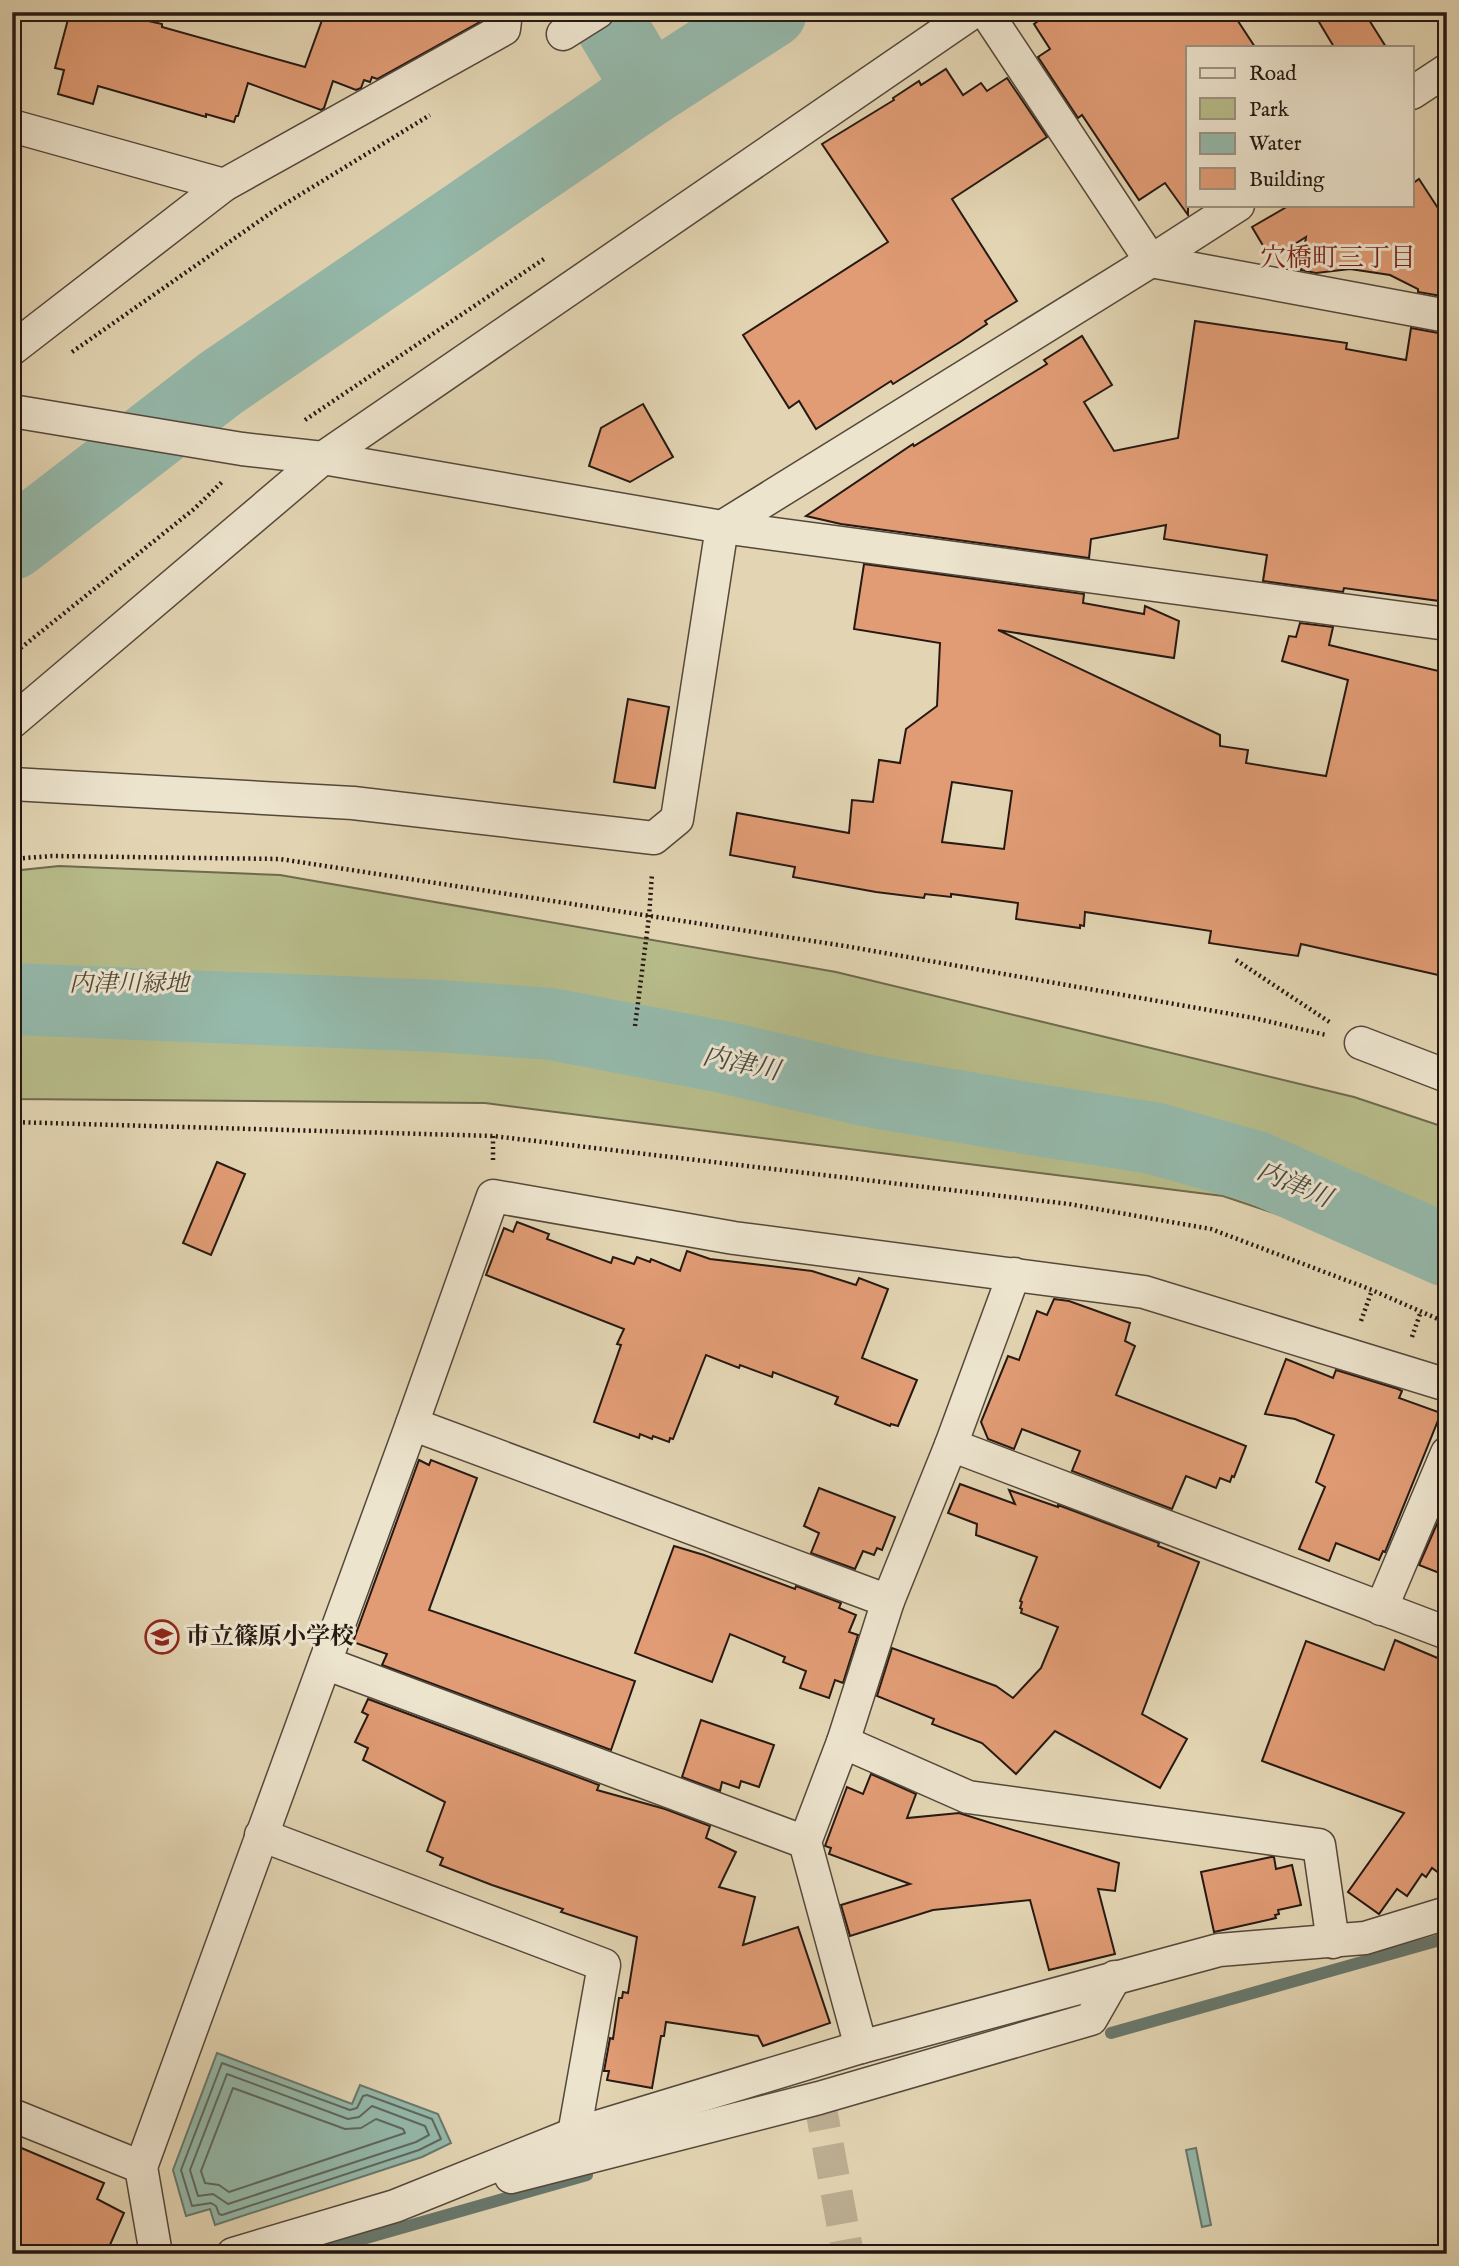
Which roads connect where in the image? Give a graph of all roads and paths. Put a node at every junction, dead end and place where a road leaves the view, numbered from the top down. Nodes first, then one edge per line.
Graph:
1 (506, 12) edge
2 (598, 12) edge
3 (973, 12) edge
4 (986, 12) edge
5 (563, 34) dead end
6 (1447, 70) edge
7 (1414, 92) edge
8 (436, 112) dead end
9 (12, 126) edge
10 (224, 185) junction
11 (1236, 206) edge
12 (1151, 261) junction
13 (1447, 316) edge
14 (82, 345) dead end
15 (12, 349) edge
16 (17, 412) edge
17 (323, 458) junction
18 (194, 509) dead end
19 (722, 527) junction
20 (1447, 624) edge
21 (12, 655) edge
22 (12, 722) edge
23 (12, 784) edge
24 (654, 838) junction
25 (12, 859) edge
26 (649, 917) junction
27 (1236, 960) dead end
28 (635, 1026) dead end
29 (1361, 1043) junction
30 (1447, 1076) edge
31 (12, 1122) edge
32 (1014, 1274) junction
33 (1447, 1322) edge
34 (1447, 1385) edge
35 (412, 1424) junction
36 (951, 1445) junction
37 (1447, 1453) edge
38 (888, 1601) junction
39 (1381, 1609) junction
40 (1447, 1633) edge
41 (324, 1663) junction
42 (844, 1742) junction
43 (261, 1835) junction
44 (805, 1842) junction
45 (1447, 1913) edge
46 (1333, 1942) junction
47 (1115, 1977) junction
48 (861, 2047) junction
49 (12, 2115) edge
50 (574, 2134) junction
51 (141, 2167) junction
52 (394, 2206) junction
53 (156, 2254) edge
54 (233, 2254) edge

1 - 10 street
2 - 5 street
3 - 17 street
4 - 12 street
6 - 7 street
8 - 14 path
9 - 10 street
10 - 15 street
11 - 12 street
12 - 13 street
12 - 19 street
16 - 17 street
17 - 19 street
17 - 22 street
18 - 21 path
19 - 20 street
19 - 24 street
23 - 24 street
24 - 26 path
25 - 26 path
26 - 28 path
26 - 29 path
27 - 29 path
29 - 30 street
31 - 33 path
32 - 34 street
32 - 35 street
32 - 36 street
35 - 38 street
35 - 41 street
36 - 38 street
36 - 39 street
37 - 39 street
38 - 42 street
39 - 40 street
41 - 43 street
41 - 44 street
42 - 44 street
42 - 46 street
43 - 50 street
43 - 51 street
44 - 48 street
45 - 46 street
46 - 47 street
47 - 48 street
47 - 52 street
48 - 50 street
49 - 51 street
50 - 52 street
51 - 53 street
52 - 54 street

